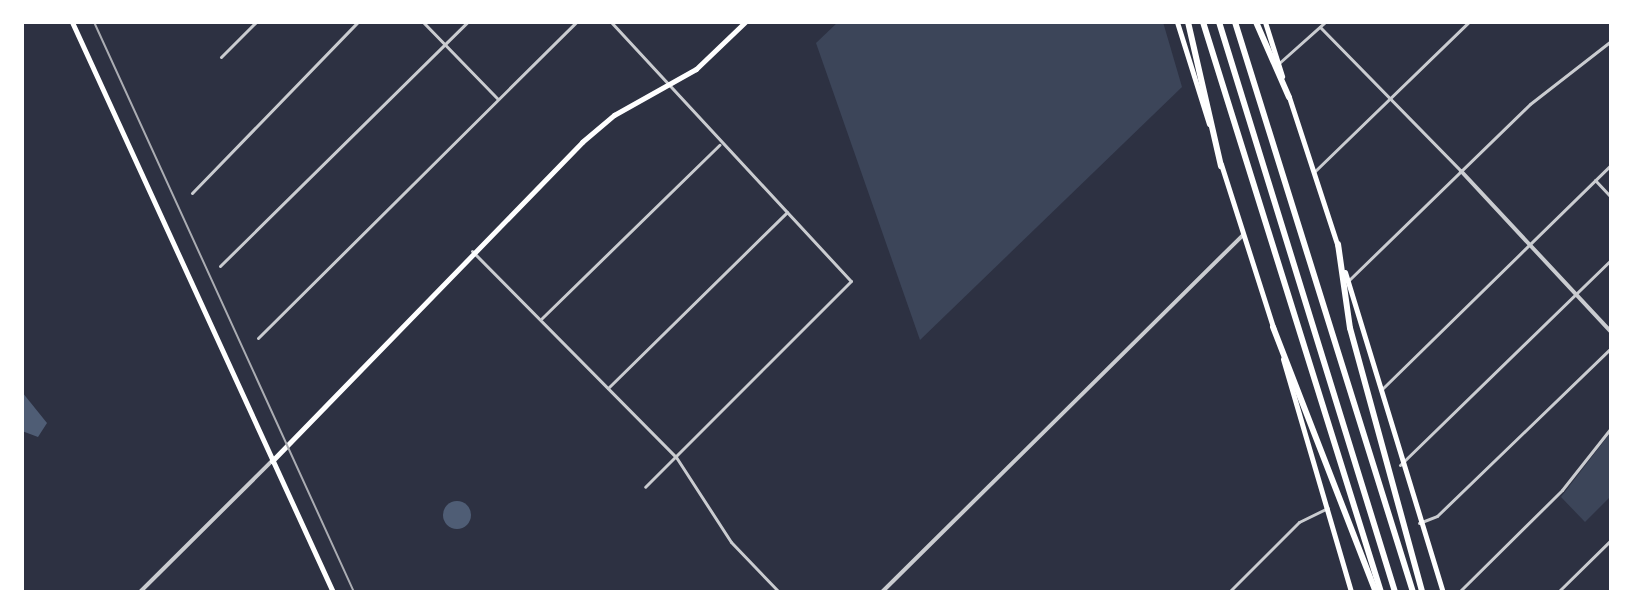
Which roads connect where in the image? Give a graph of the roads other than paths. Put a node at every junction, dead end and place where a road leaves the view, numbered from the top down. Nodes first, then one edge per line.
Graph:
1 (72, 22) edge
2 (256, 22) edge
3 (358, 22) edge
4 (423, 22) edge
5 (467, 22) edge
6 (576, 22) edge
7 (611, 22) edge
8 (745, 22) edge
9 (1177, 22) edge
10 (1188, 22) edge
11 (1203, 22) edge
12 (1219, 22) edge
13 (1235, 22) edge
14 (1256, 22) edge
15 (1265, 22) edge
16 (1325, 22) edge
17 (1469, 22) edge
18 (1320, 27) junction
19 (1611, 41) edge
20 (444, 44) junction
21 (221, 57) dead end
22 (1278, 64) junction
23 (668, 88) junction
24 (1289, 97) junction
25 (498, 99) junction
26 (1391, 99) junction
27 (719, 145) junction
28 (1611, 165) edge
29 (1221, 166) junction
30 (1461, 171) junction
31 (1314, 172) junction
32 (1595, 180) junction
33 (192, 193) dead end
34 (1611, 197) edge
35 (787, 212) junction
36 (1243, 235) junction
37 (1531, 242) junction
38 (1338, 244) junction
39 (472, 251) junction
40 (1611, 260) edge
41 (220, 266) dead end
42 (1347, 282) junction
43 (1576, 294) junction
44 (540, 319) junction
45 (1273, 327) junction
46 (1611, 332) edge
47 (258, 338) dead end
48 (1611, 348) edge
49 (608, 388) junction
50 (1380, 390) junction
51 (1611, 428) edge
52 (676, 457) junction
53 (272, 461) junction
54 (1400, 465) junction
55 (645, 487) dead end
56 (1328, 508) junction
57 (1419, 523) junction
58 (1611, 540) edge
59 (140, 592) edge
60 (333, 592) edge
61 (779, 592) edge
62 (882, 592) edge
63 (1229, 592) edge
64 (1351, 592) edge
65 (1379, 592) edge
66 (1395, 592) edge
67 (1413, 592) edge
68 (1422, 592) edge
69 (1443, 592) edge
70 (1459, 592) edge
71 (1558, 592) edge

1 - 53 main road
2 - 21 street
3 - 33 street
4 - 20 street
5 - 20 street
6 - 25 street
7 - 23 street
8 - 23 main road
9 - 29 main road
10 - 29 highway
11 - 65 highway
12 - 66 highway
13 - 67 highway
14 - 24 highway
15 - 22 main road
16 - 18 street
17 - 26 street
18 - 22 street
18 - 26 street
19 - 30 street
20 - 25 street
20 - 41 street
22 - 24 main road
23 - 27 street
23 - 39 main road
24 - 31 main road
25 - 47 street
26 - 30 street
26 - 31 street
27 - 35 street
27 - 44 street
28 - 32 street
29 - 36 main road
30 - 37 street
30 - 42 street
31 - 38 main road
32 - 34 street
32 - 37 street
35 - 49 street
35 - 52 street
36 - 45 main road
36 - 62 street
37 - 43 street
37 - 50 street
38 - 42 main road
38 - 68 highway
39 - 44 street
39 - 53 main road
40 - 43 street
42 - 50 main road
43 - 46 street
43 - 54 street
44 - 49 street
45 - 56 main road
45 - 65 highway
48 - 57 street
49 - 52 street
50 - 54 main road
51 - 70 street
52 - 55 street
52 - 61 street
53 - 59 street
53 - 60 main road
54 - 57 main road
56 - 63 street
56 - 64 main road
57 - 69 main road
58 - 71 street

